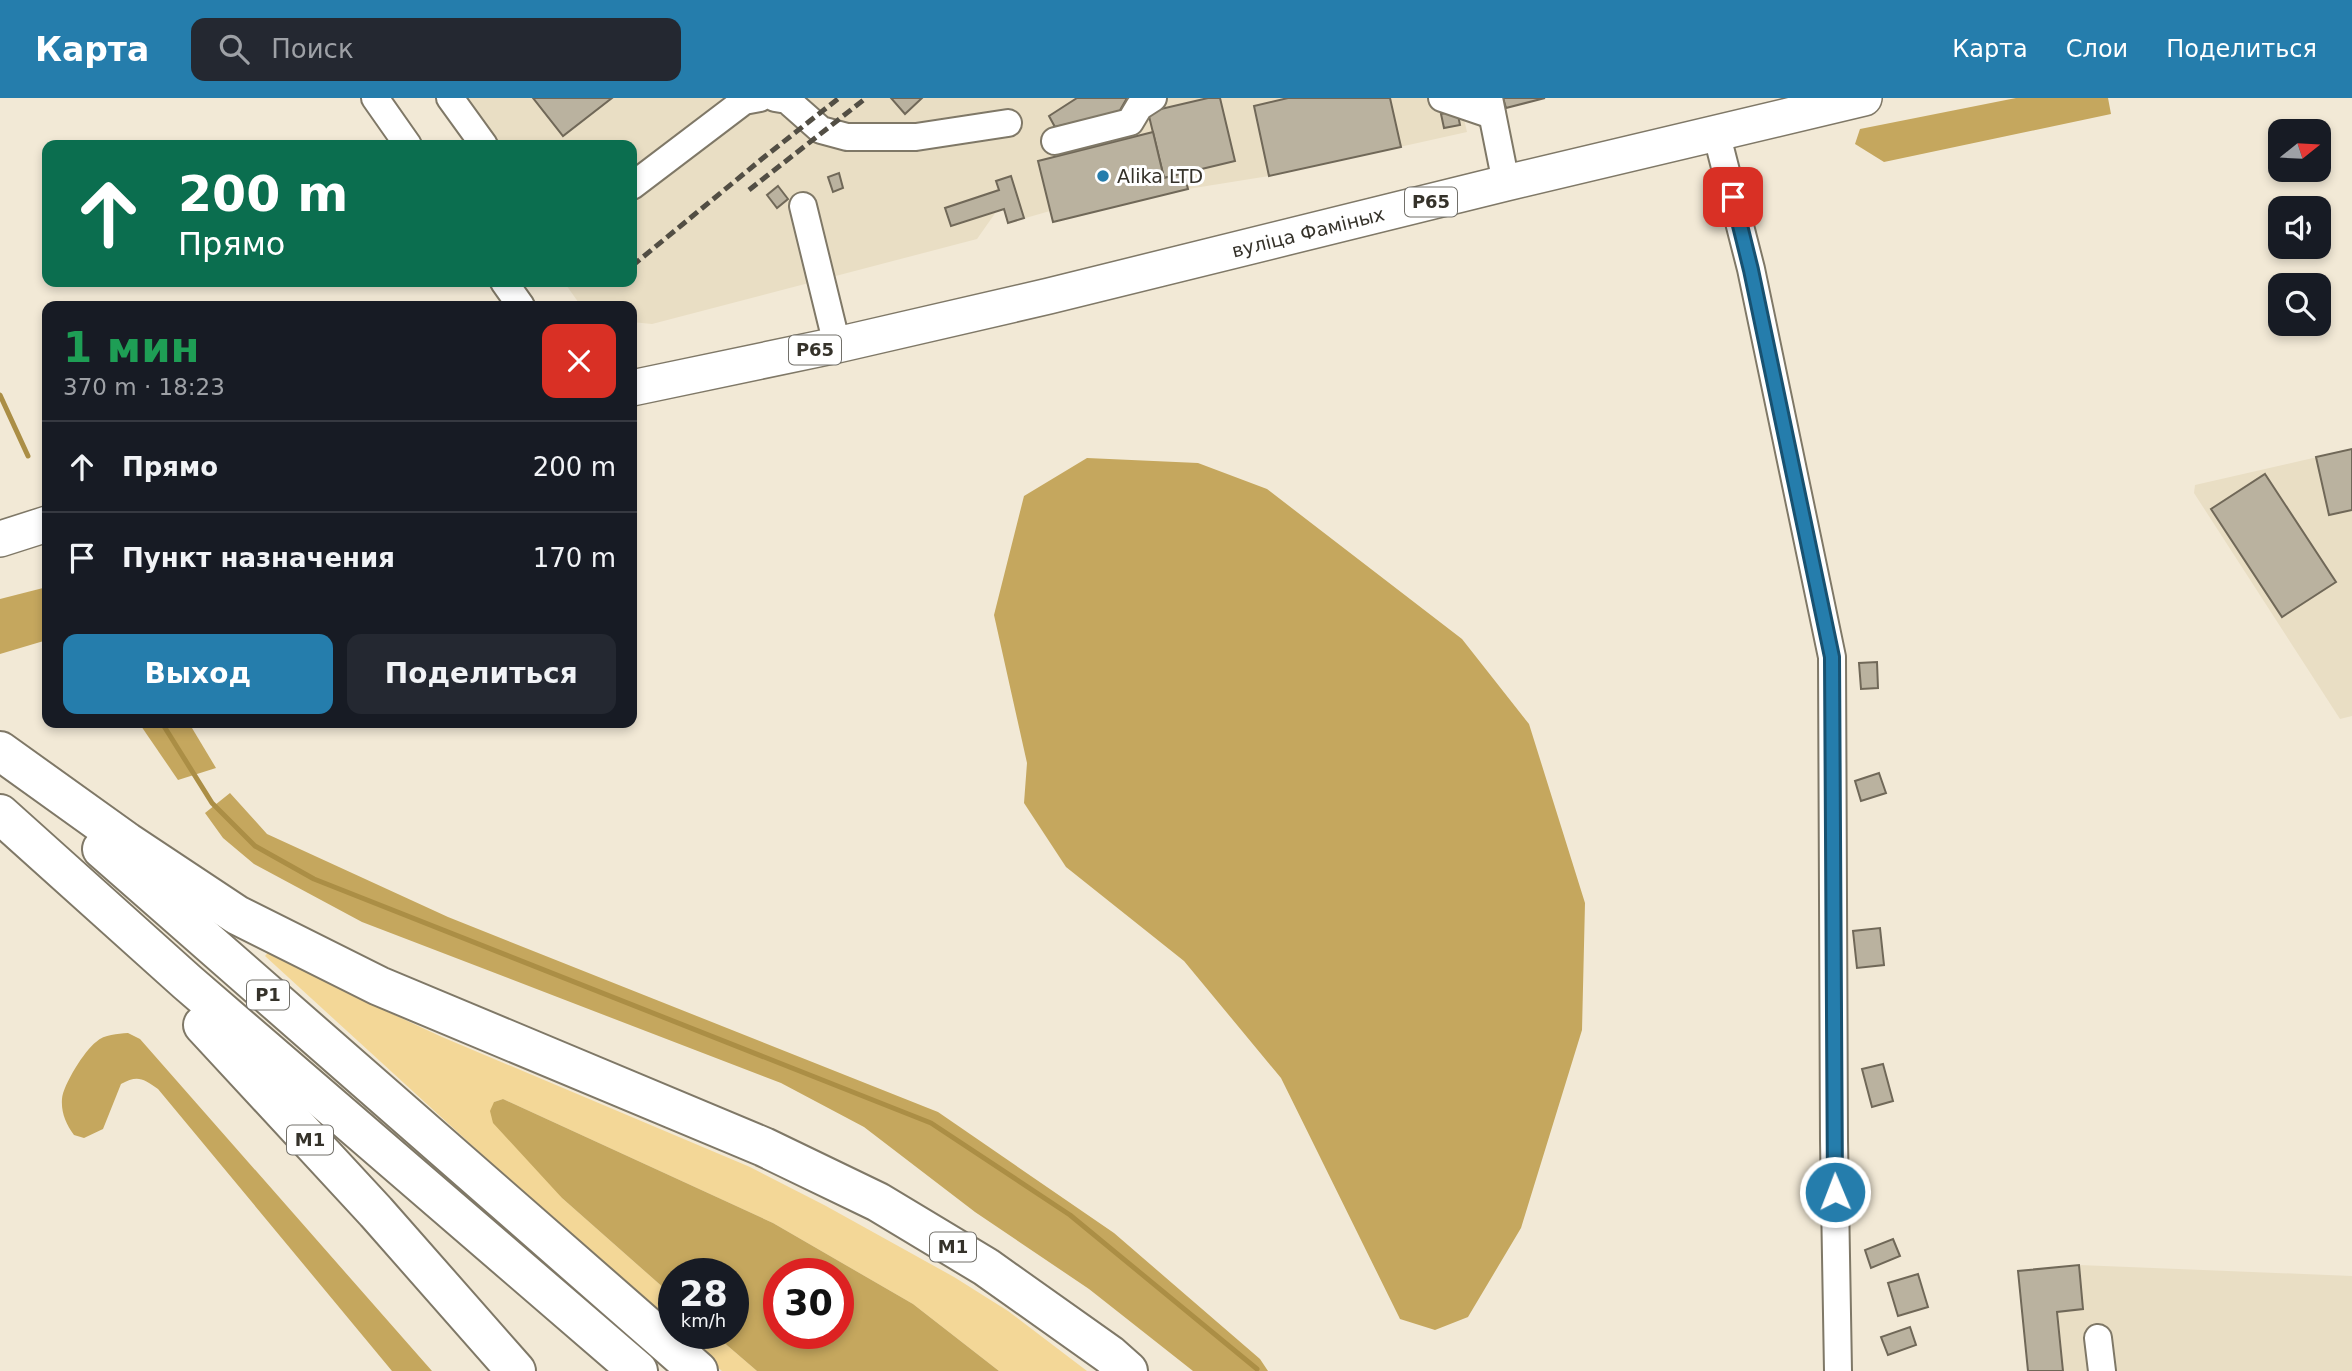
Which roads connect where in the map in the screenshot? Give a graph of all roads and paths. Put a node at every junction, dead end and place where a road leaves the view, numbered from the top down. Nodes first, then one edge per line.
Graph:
1 (375, 98) edge
2 (450, 98) edge
3 (760, 98) edge
4 (775, 98) edge
5 (1153, 98) edge
6 (1442, 98) edge
7 (1864, 98) edge
8 (1809, 104) edge
9 (1491, 107) edge
10 (1008, 123) dead end
11 (1716, 132) junction
12 (404, 140) edge
13 (480, 140) edge
14 (1055, 141) dead end
15 (637, 182) edge
16 (1506, 183) junction
17 (803, 206) dead end
18 (837, 345) junction
19 (637, 387) edge
20 (42, 526) edge
21 (0, 539) edge
22 (0, 751) edge
23 (0, 761) edge
24 (0, 814) edge
25 (0, 821) edge
26 (2098, 1338) dead end
27 (516, 1371) edge
28 (639, 1371) edge
29 (698, 1371) edge
30 (1128, 1371) edge
31 (1838, 1371) edge
32 (2102, 1371) edge

1 - 12 street
2 - 13 street
3 - 15 street
4 - 10 street
5 - 14 street
6 - 9 street
7 - 8 main road, вуліца Фаміных / Р65
8 - 11 main road, вуліца Фаміных / Р65
9 - 16 street
11 - 16 main road, вуліца Фаміных / Р65
11 - 31 street
16 - 18 main road, вуліца Фаміных / Р65
17 - 18 street
18 - 19 main road, Р65
20 - 21 main road
22 - 30 highway, М1
23 - 29 highway, Р1
24 - 28 highway, Р1
25 - 27 highway, М1
26 - 32 street

